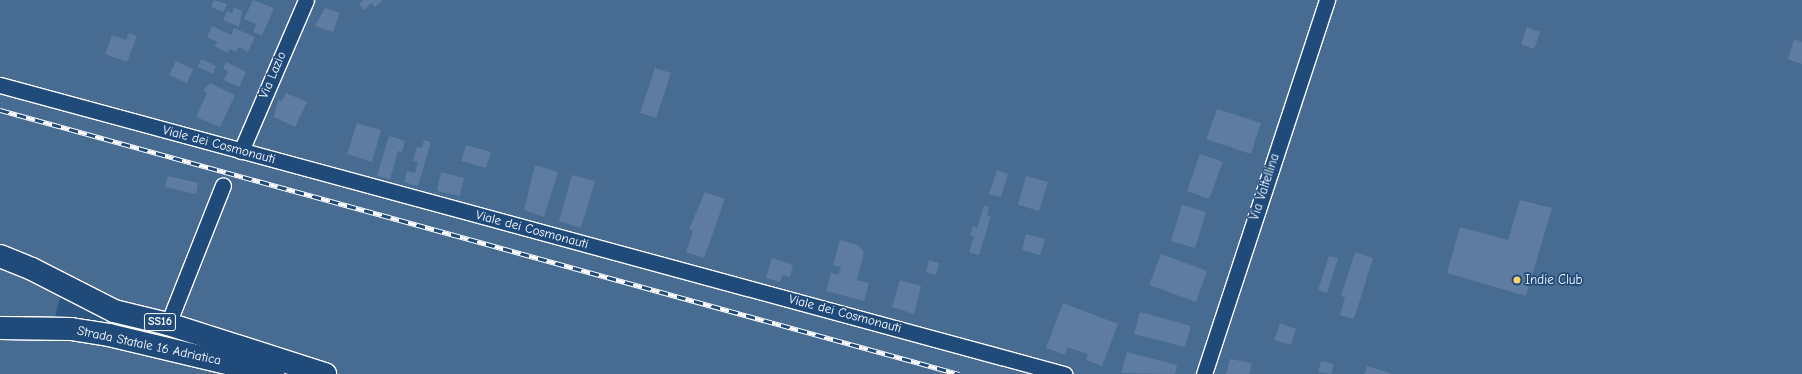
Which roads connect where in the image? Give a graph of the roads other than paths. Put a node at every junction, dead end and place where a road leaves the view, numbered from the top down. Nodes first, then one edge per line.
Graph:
1 (306, 0) edge
2 (1327, 0) edge
3 (0, 85) edge
4 (241, 151) junction
5 (224, 184) dead end
6 (0, 256) edge
7 (168, 324) junction
8 (0, 328) edge
9 (273, 374) edge
10 (325, 374) edge
11 (1064, 374) edge
12 (1204, 374) edge

1 - 4 street, Via Lazio
2 - 12 street, Via Valtellina
3 - 4 street, Viale dei Cosmonauti
4 - 11 street, Viale dei Cosmonauti
5 - 7 street
6 - 7 main road, Strada Statale 16 Adriatica / SS16
7 - 10 main road, Strada Statale 16 Adriatica / SS16
8 - 9 main road, Strada Statale 16 Adriatica / SS16

